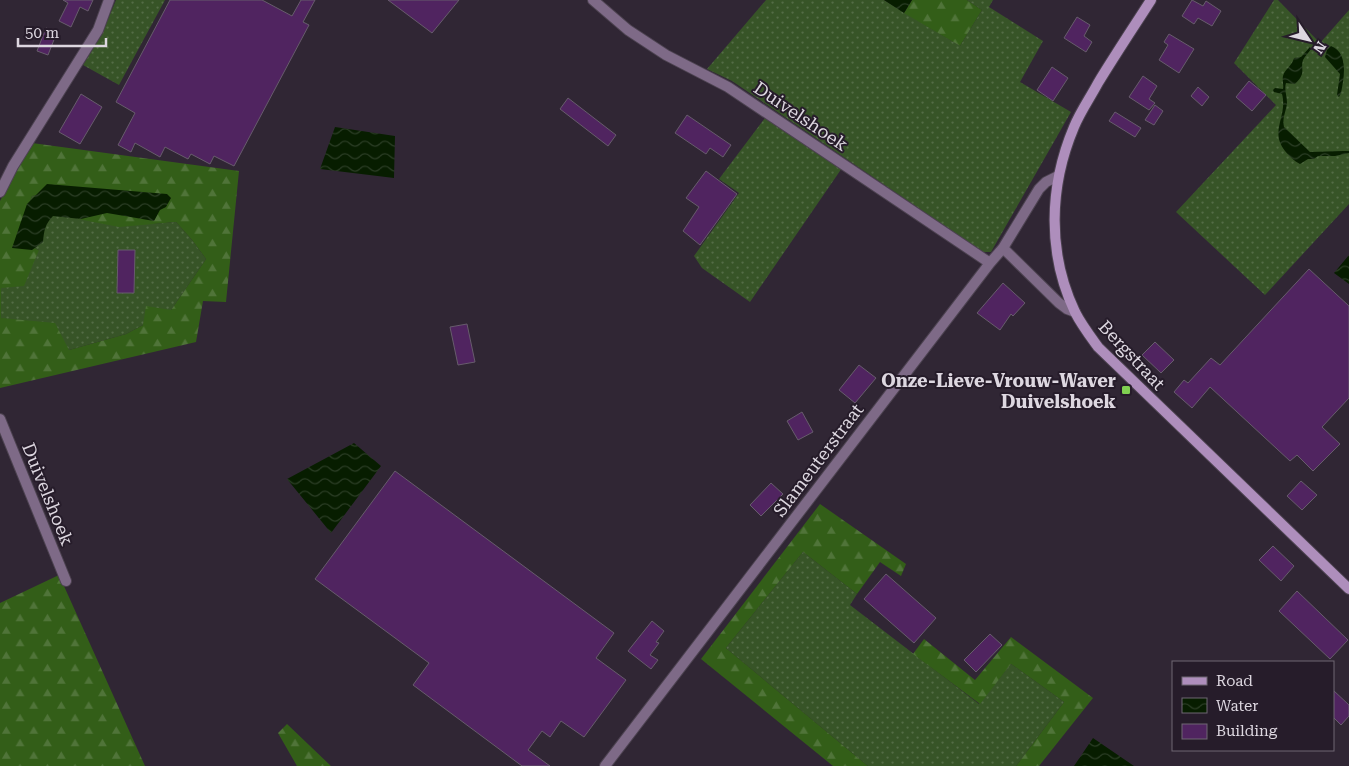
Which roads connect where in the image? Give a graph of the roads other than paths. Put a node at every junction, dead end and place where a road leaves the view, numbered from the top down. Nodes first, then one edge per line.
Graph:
1 (109, 0) edge
2 (593, 0) edge
3 (1151, 0) edge
4 (1058, 176) junction
5 (0, 192) edge
6 (1003, 248) junction
7 (990, 263) junction
8 (1075, 312) junction
9 (0, 419) edge
10 (66, 581) dead end
11 (1349, 589) edge
12 (606, 766) edge

1 - 5 street
2 - 7 street, Duivelshoek
3 - 4 street, Bergstraat
4 - 6 street, Slameuterstraat
4 - 8 street, Bergstraat
6 - 7 street, Slameuterstraat
6 - 8 street
7 - 12 street, Slameuterstraat
8 - 11 street, Bergstraat
9 - 10 street, Duivelshoek

